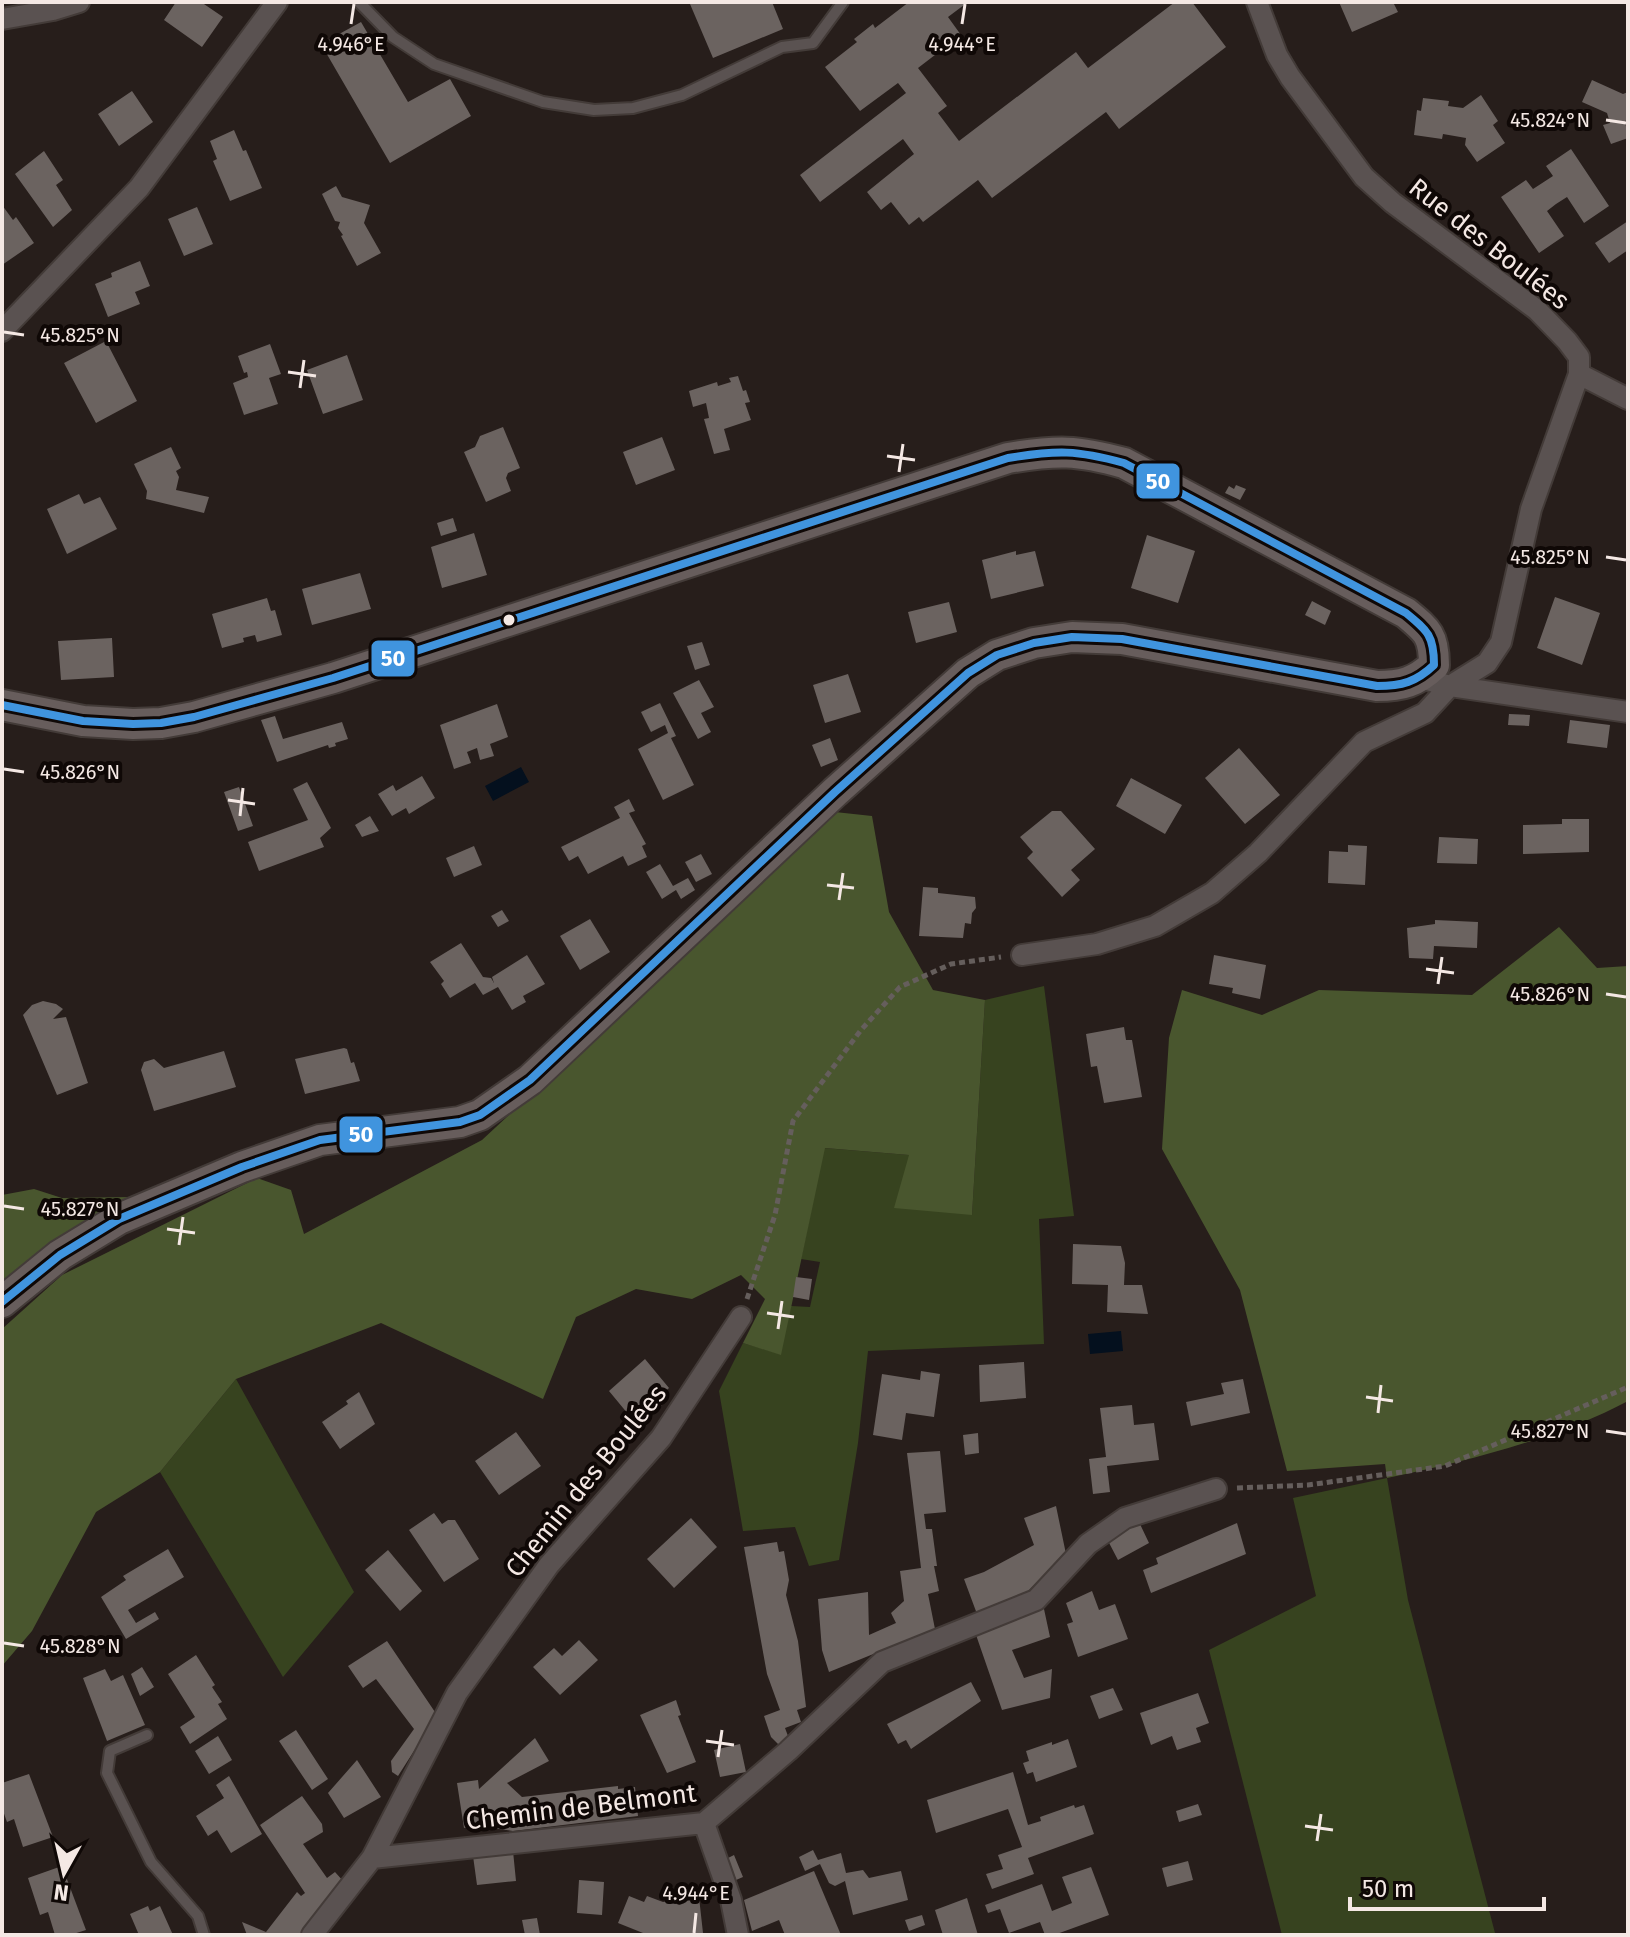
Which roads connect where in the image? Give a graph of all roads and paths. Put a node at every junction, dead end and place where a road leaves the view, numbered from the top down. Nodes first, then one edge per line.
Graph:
1 (79, 2) edge
2 (277, 2) edge
3 (359, 2) edge
4 (843, 2) edge
5 (1257, 2) edge
6 (51, 6) edge
7 (2, 19) edge
8 (2, 331) edge
9 (1579, 374) junction
10 (1628, 399) edge
11 (1420, 678) junction
12 (1450, 686) junction
13 (2, 705) edge
14 (1628, 712) edge
15 (1022, 955) joint
16 (2, 1302) edge
17 (741, 1317) joint
18 (1628, 1387) edge
19 (1216, 1489) joint
20 (147, 1735) dead end
21 (704, 1823) junction
22 (372, 1858) junction
23 (204, 1935) edge
24 (312, 1935) edge
25 (738, 1935) edge

1 - 6 street
2 - 8 street
3 - 4 lane
5 - 9 street, Rue des Boulées
6 - 7 street
9 - 10 street
9 - 12 street
11 - 12 street
11 - 13 street
11 - 16 street
12 - 14 street
12 - 15 street
15 - 17 path
17 - 22 street, Chemin des Boulées
18 - 19 path
19 - 21 street, Chemin de Belmont
20 - 23 lane
21 - 22 street, Chemin de Belmont
21 - 25 street
22 - 24 street, Chemin des Boulées

